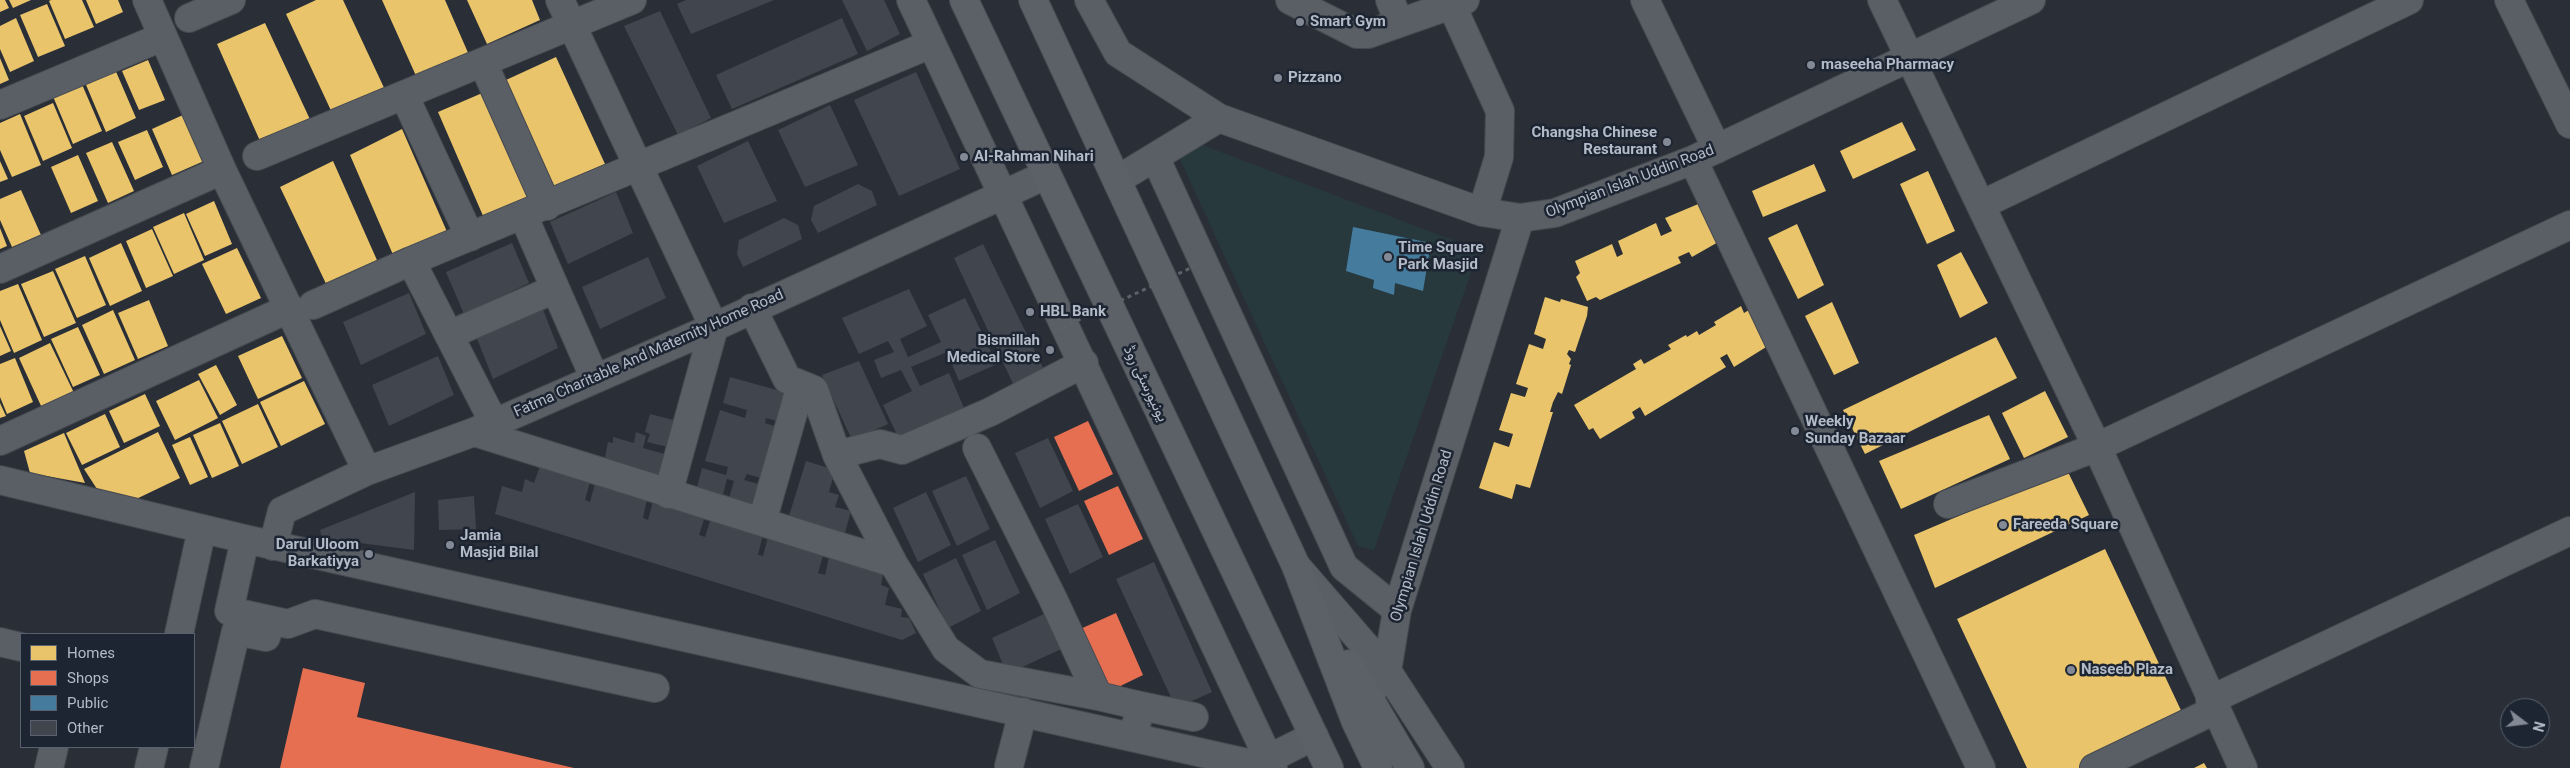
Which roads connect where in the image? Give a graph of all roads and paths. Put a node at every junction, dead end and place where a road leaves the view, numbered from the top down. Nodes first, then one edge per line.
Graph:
1 (147, 0) edge
2 (231, 0) edge
3 (560, 0) edge
4 (632, 0) edge
5 (911, 0) edge
6 (964, 0) edge
7 (1033, 0) edge
8 (1089, 0) edge
9 (1290, 0) edge
10 (1645, 0) edge
11 (1882, 0) edge
12 (2031, 0) edge
13 (2409, 0) edge
14 (2508, 0) edge
15 (1459, 3) edge
16 (1395, 11) edge
17 (189, 18) dead end
18 (572, 26) junction
19 (162, 37) junction
20 (931, 44) junction
21 (1909, 58) junction
22 (483, 63) junction
23 (404, 95) junction
24 (0, 105) edge
25 (1218, 118) junction
26 (2570, 124) edge
27 (1705, 155) junction
28 (257, 156) dead end
29 (1154, 157) junction
30 (638, 168) junction
31 (222, 170) junction
32 (1046, 175) junction
33 (1117, 180) junction
34 (1001, 195) junction
35 (1981, 204) junction
36 (535, 210) junction
37 (1482, 212) junction
38 (1520, 218) junction
39 (2570, 225) edge
40 (470, 237) junction
41 (411, 261) junction
42 (1195, 266) dead end
43 (0, 269) edge
44 (555, 288) junction
45 (302, 306) junction
46 (752, 308) junction
47 (714, 327) junction
48 (1055, 331) dead end
49 (449, 335) junction
50 (1084, 363) junction
51 (595, 379) junction
52 (801, 385) junction
53 (484, 427) junction
54 (0, 441) edge
55 (2097, 447) junction
56 (977, 448) dead end
57 (837, 455) junction
58 (366, 471) junction
59 (0, 480) edge
60 (668, 494) junction
61 (1948, 504) dead end
62 (762, 522) junction
63 (202, 529) junction
64 (2570, 531) edge
65 (245, 540) junction
66 (273, 546) junction
67 (893, 563) junction
68 (1296, 566) junction
69 (1397, 610) junction
70 (271, 620) junction
71 (179, 633) edge
72 (0, 642) edge
73 (20, 647) edge
74 (1387, 671) junction
75 (656, 688) dead end
76 (1098, 696) junction
77 (1367, 698) junction
78 (2212, 705) junction
79 (1141, 706) junction
80 (1023, 712) junction
81 (1194, 717) dead end
82 (1356, 722) junction
83 (1314, 736) junction
84 (1133, 737) junction
85 (54, 748) edge
86 (154, 748) edge
87 (1271, 764) edge
88 (1009, 766) dead end
89 (49, 768) edge
90 (149, 768) edge
91 (204, 768) edge
92 (1329, 768) edge
93 (1378, 768) edge
94 (1410, 768) edge
95 (1450, 768) edge
96 (1981, 768) edge
97 (2094, 768) edge
98 (2243, 768) edge

1 - 19 street
2 - 17 street
3 - 18 street
4 - 18 street
5 - 20 street
6 - 32 main road, یونیورسٹی روڈ
7 - 33 main road
8 - 25 street
9 - 16 street
10 - 27 street
11 - 21 street
12 - 21 street, Olympian Islah Uddin Road
13 - 35 street
14 - 26 street
15 - 16 street
15 - 37 street
18 - 22 street
18 - 30 street
19 - 24 street
19 - 31 street
20 - 30 street
20 - 34 street
21 - 27 street, Olympian Islah Uddin Road
21 - 35 street
22 - 23 street
22 - 36 street
23 - 28 street
23 - 40 street
25 - 29 street
25 - 37 street
27 - 38 street, Olympian Islah Uddin Road
27 - 96 street
29 - 33 street
29 - 69 street
30 - 36 street
30 - 47 street
31 - 43 street
31 - 45 street
32 - 34 street, Fatma Charitable And Maternity Home Road
32 - 83 main road, یونیورسٹی روڈ
33 - 68 main road
34 - 46 street, Fatma Charitable And Maternity Home Road
34 - 50 street
35 - 55 street
36 - 40 street
36 - 44 street
37 - 38 street
38 - 69 street, Olympian Islah Uddin Road
39 - 55 street
40 - 41 street
41 - 45 street
41 - 49 street
42 - 48 path, bridge
44 - 49 street
44 - 51 street
45 - 54 street
45 - 58 street
46 - 47 street, Fatma Charitable And Maternity Home Road
46 - 52 street
47 - 51 street, Fatma Charitable And Maternity Home Road
47 - 60 street
49 - 53 street
50 - 57 street
50 - 87 street
51 - 53 street, Fatma Charitable And Maternity Home Road
52 - 57 street
52 - 62 street
53 - 58 street, Fatma Charitable And Maternity Home Road
53 - 60 street
55 - 61 street
55 - 78 street
56 - 76 street
57 - 67 street
58 - 66 street, Fatma Charitable And Maternity Home Road
59 - 63 street
60 - 62 street
62 - 67 street
63 - 65 street
63 - 71 street
64 - 78 street
65 - 66 street
65 - 70 street
66 - 80 street
67 - 76 street
68 - 74 street
68 - 77 main road
68 - 82 main road
69 - 74 street, Olympian Islah Uddin Road
70 - 75 street
70 - 91 street
72 - 73 street
74 - 77 street, Olympian Islah Uddin Road
74 - 95 street
76 - 79 street
77 - 82 street, Olympian Islah Uddin Road
77 - 94 main road
78 - 97 street
78 - 98 street
79 - 81 street
79 - 84 street
80 - 84 street
80 - 88 street
82 - 93 main road
83 - 87 street
83 - 92 main road, یونیورسٹی روڈ
84 - 87 street
85 - 89 street
86 - 90 street

